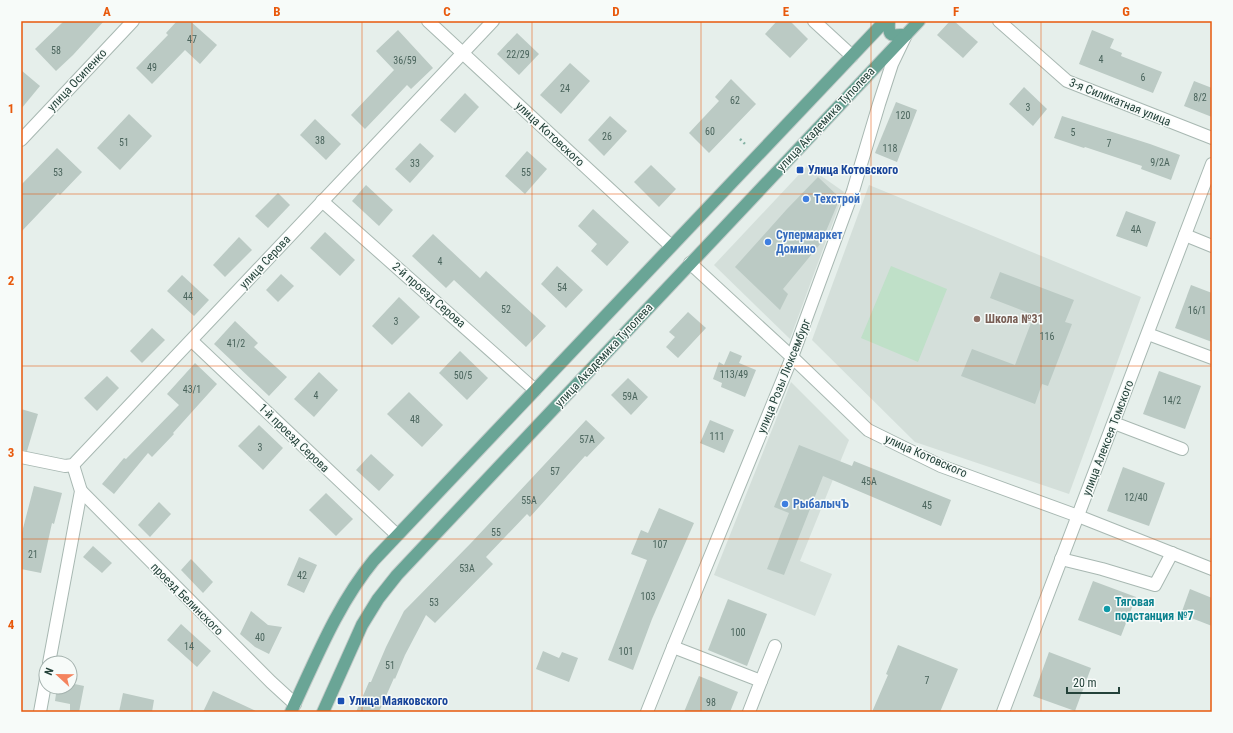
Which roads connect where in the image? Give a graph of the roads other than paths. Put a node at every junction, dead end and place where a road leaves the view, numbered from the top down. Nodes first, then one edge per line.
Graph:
1 (133, 21) edge
2 (428, 21) edge
3 (494, 21) edge
4 (814, 21) edge
5 (885, 21) edge
6 (889, 21) edge
7 (919, 21) edge
8 (999, 21) edge
9 (906, 35) junction
10 (464, 54) junction
11 (852, 56) junction
12 (1212, 138) edge
13 (21, 140) edge
14 (1212, 164) edge
15 (322, 201) junction
16 (1185, 236) junction
17 (671, 246) junction
18 (1212, 246) edge
19 (690, 263) junction
20 (1148, 334) junction
21 (192, 340) junction
22 (792, 357) junction
23 (1212, 358) edge
24 (535, 390) junction
25 (1114, 423) junction
26 (1182, 449) dead end
27 (21, 457) edge
28 (73, 465) junction
29 (81, 491) junction
30 (1078, 516) junction
31 (397, 535) junction
32 (1172, 553) junction
33 (1061, 559) junction
34 (1212, 569) edge
35 (775, 646) dead end
36 (673, 647) junction
37 (50, 655) edge
38 (761, 681) junction
39 (43, 695) edge
40 (293, 708) edge
41 (40, 712) edge
42 (323, 712) edge
43 (647, 712) edge
44 (749, 712) edge
45 (1003, 712) edge

1 - 13 street, улица Осипенко
2 - 10 street, улица Котовского
3 - 10 street, улица Серова
4 - 11 street
5 - 11 main road, улица Академика Туполева
6 - 9 main road
7 - 9 main road, улица Академика Туполева
8 - 12 street, 3-я Силикатная улица
9 - 19 main road, улица Академика Туполева
9 - 22 street, улица Розы Люксембург
10 - 15 street, улица Серова
10 - 17 street, улица Котовского
11 - 17 main road, улица Академика Туполева
14 - 16 street, улица Алексея Томского
15 - 21 street, улица Серова
15 - 24 street, 2-й проезд Серова
16 - 18 street
16 - 20 street, улица Алексея Томского
17 - 24 main road, улица Академика Туполева
19 - 22 street, улица Котовского
19 - 42 main road, улица Академика Туполева
20 - 23 street
20 - 25 street, улица Алексея Томского
21 - 28 street, улица Серова
21 - 31 street, 1-й проезд Серова
22 - 30 street, улица Котовского
22 - 36 street, улица Розы Люксембург
24 - 31 main road, улица Академика Туполева
25 - 26 street
25 - 30 street, улица Алексея Томского
27 - 28 street
28 - 29 street, проезд Белинского
29 - 37 street, проезд Белинского
29 - 40 street, проезд Белинского
30 - 32 street, улица Котовского
30 - 33 street, улица Алексея Томского
31 - 40 main road, улица Академика Туполева
32 - 33 street
32 - 34 street, улица Котовского
33 - 45 street, улица Алексея Томского
35 - 38 street
36 - 38 street
36 - 43 street, улица Розы Люксембург
38 - 44 street
39 - 41 street

